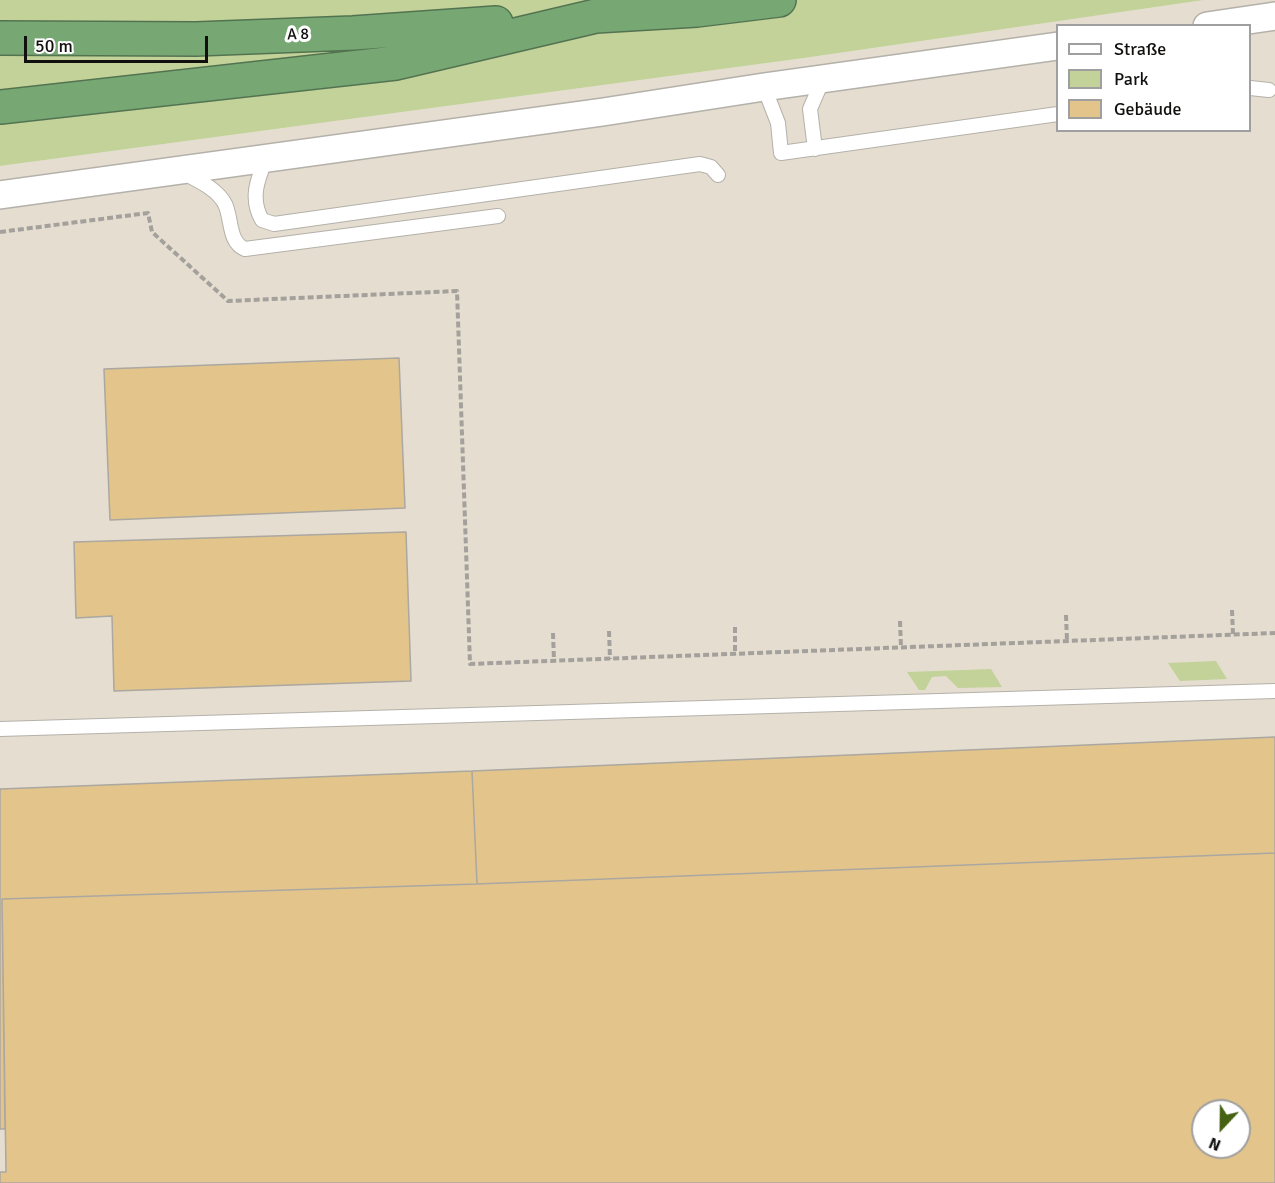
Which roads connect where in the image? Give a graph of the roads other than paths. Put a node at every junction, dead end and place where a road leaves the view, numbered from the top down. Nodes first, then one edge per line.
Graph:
1 (779, 0) edge
2 (596, 16) junction
3 (1275, 16) edge
4 (1221, 24) edge
5 (0, 38) edge
6 (1056, 46) edge
7 (823, 79) junction
8 (764, 87) junction
9 (1251, 88) edge
10 (1269, 90) dead end
11 (0, 107) edge
12 (1056, 114) edge
13 (815, 149) junction
14 (266, 159) junction
15 (180, 171) junction
16 (718, 174) dead end
17 (0, 195) edge
18 (498, 216) dead end
19 (1275, 691) edge
20 (0, 729) edge

1 - 2 highway, A 8
2 - 5 highway, A 8 / A 8
2 - 11 highway
3 - 4 street
6 - 7 street
7 - 8 street
7 - 13 lane
8 - 13 lane
8 - 14 street
9 - 10 lane
12 - 13 lane
14 - 15 street
14 - 16 lane
15 - 17 street
15 - 18 lane
19 - 20 lane

